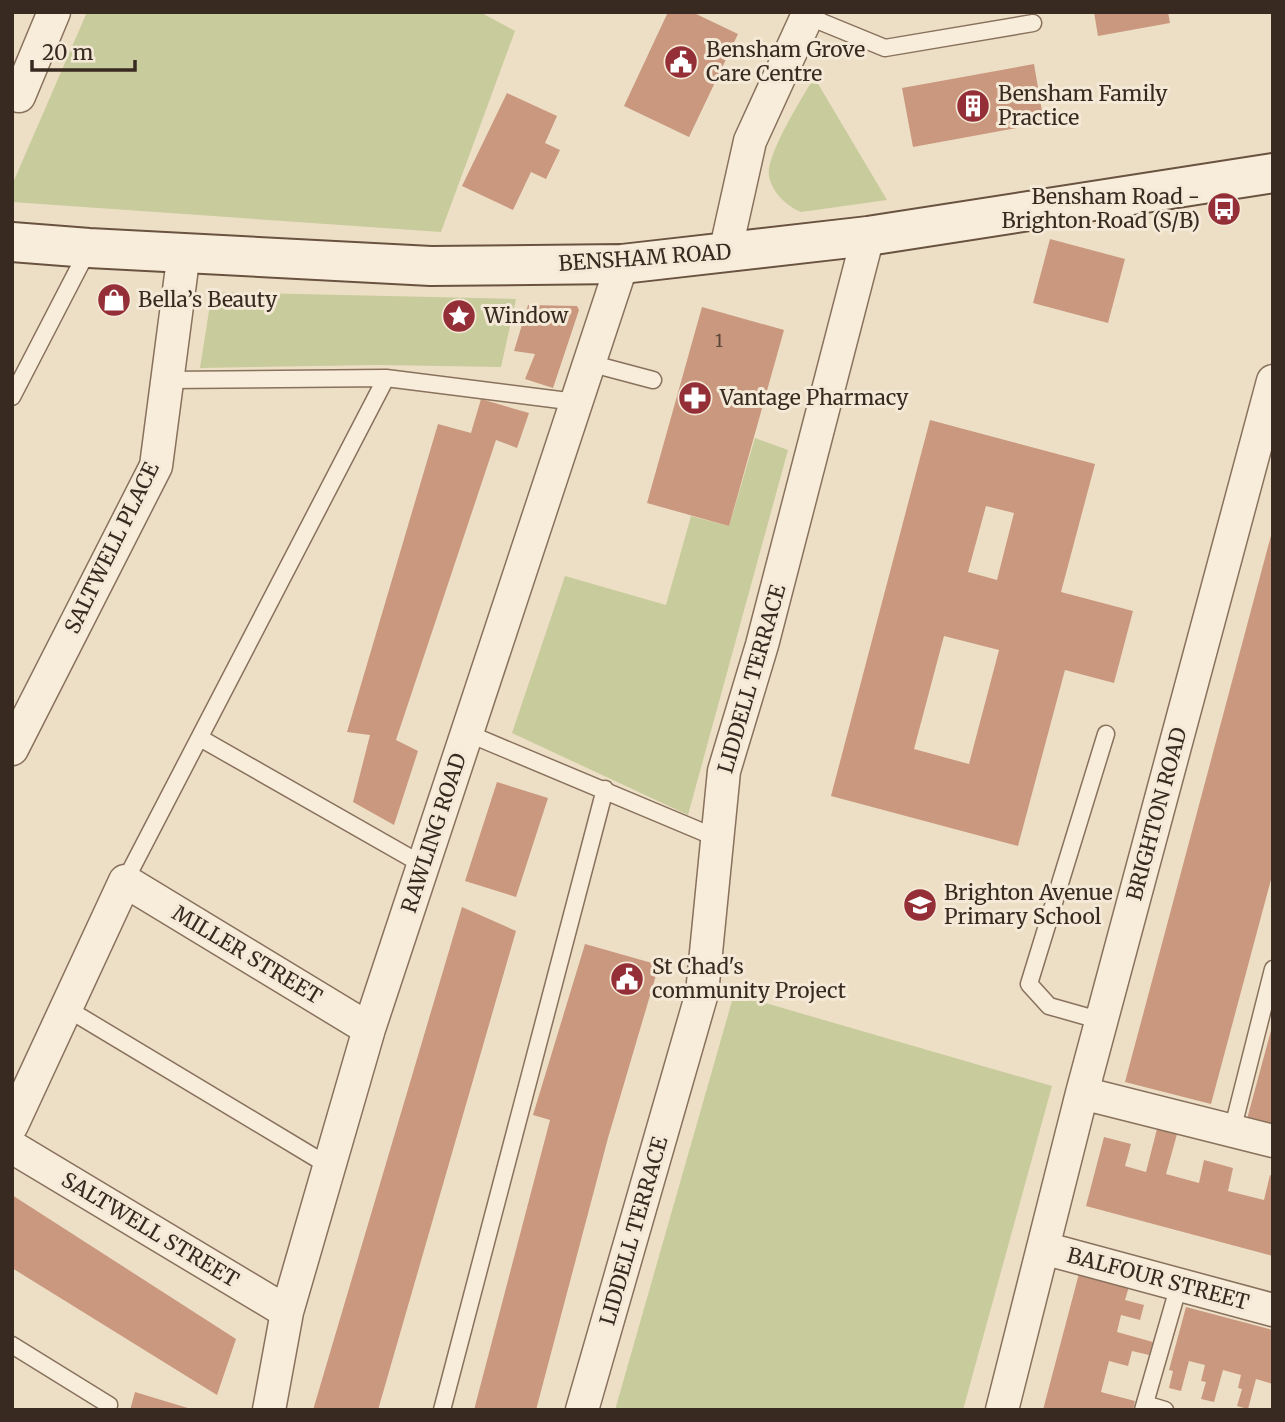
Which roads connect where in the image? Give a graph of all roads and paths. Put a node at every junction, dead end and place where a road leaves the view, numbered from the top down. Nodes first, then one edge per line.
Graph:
1 (54, 12) edge
2 (805, 13) edge
3 (1033, 23) dead end
4 (19, 96) dead end
5 (1273, 173) edge
6 (868, 236) junction
7 (12, 242) edge
8 (89, 248) junction
9 (184, 252) junction
10 (725, 253) junction
11 (622, 264) junction
12 (589, 363) junction
13 (386, 378) junction
14 (167, 380) junction
15 (653, 380) dead end
16 (1273, 381) edge
17 (12, 397) edge
18 (576, 402) junction
19 (467, 733) junction
20 (1105, 734) dead end
21 (200, 738) junction
22 (12, 749) edge
23 (605, 789) junction
24 (717, 838) junction
25 (423, 865) junction
26 (125, 881) junction
27 (1273, 969) edge
28 (66, 1008) junction
29 (1102, 1021) junction
30 (369, 1029) junction
31 (1082, 1093) junction
32 (12, 1125) edge
33 (1232, 1131) junction
34 (1273, 1141) edge
35 (12, 1147) edge
36 (329, 1166) junction
37 (1043, 1248) junction
38 (1179, 1284) junction
39 (1273, 1310) edge
40 (287, 1312) junction
41 (12, 1345) edge
42 (1144, 1407) edge
43 (108, 1410) edge
44 (269, 1410) edge
45 (442, 1410) edge
46 (582, 1410) edge
47 (1002, 1410) edge
48 (1165, 1410) edge

1 - 4 street
2 - 3 lane
2 - 10 street
5 - 6 main road, BENSHAM ROAD
6 - 10 main road, BENSHAM ROAD
6 - 24 street, LIDDELL TERRACE
7 - 8 main road, BENSHAM ROAD
8 - 9 main road, BENSHAM ROAD
8 - 17 lane
9 - 11 main road, BENSHAM ROAD
9 - 14 street, SALTWELL PLACE
10 - 11 main road, BENSHAM ROAD
11 - 12 street, RAWLING ROAD
12 - 15 lane
12 - 18 street, RAWLING ROAD
13 - 14 lane
13 - 18 lane
13 - 21 lane
14 - 22 street, SALTWELL PLACE
16 - 29 street, BRIGHTON ROAD
18 - 19 street, RAWLING ROAD
19 - 23 lane
19 - 25 street, RAWLING ROAD
20 - 29 lane
21 - 25 lane
21 - 26 lane
23 - 24 lane
23 - 45 lane
24 - 46 street, LIDDELL TERRACE
25 - 30 street, RAWLING ROAD
26 - 28 street
26 - 30 street, MILLER STREET
27 - 33 lane
28 - 32 street
28 - 36 lane
29 - 31 street, BRIGHTON ROAD
30 - 36 street, RAWLING ROAD
31 - 33 street
31 - 37 street, BRIGHTON ROAD
33 - 34 street
35 - 40 street, SALTWELL STREET
36 - 40 street, RAWLING ROAD
37 - 38 street, BALFOUR STREET
37 - 47 street, BRIGHTON ROAD
38 - 39 street, BALFOUR STREET
38 - 42 lane
40 - 44 street, RAWLING ROAD
41 - 43 lane
42 - 48 lane

